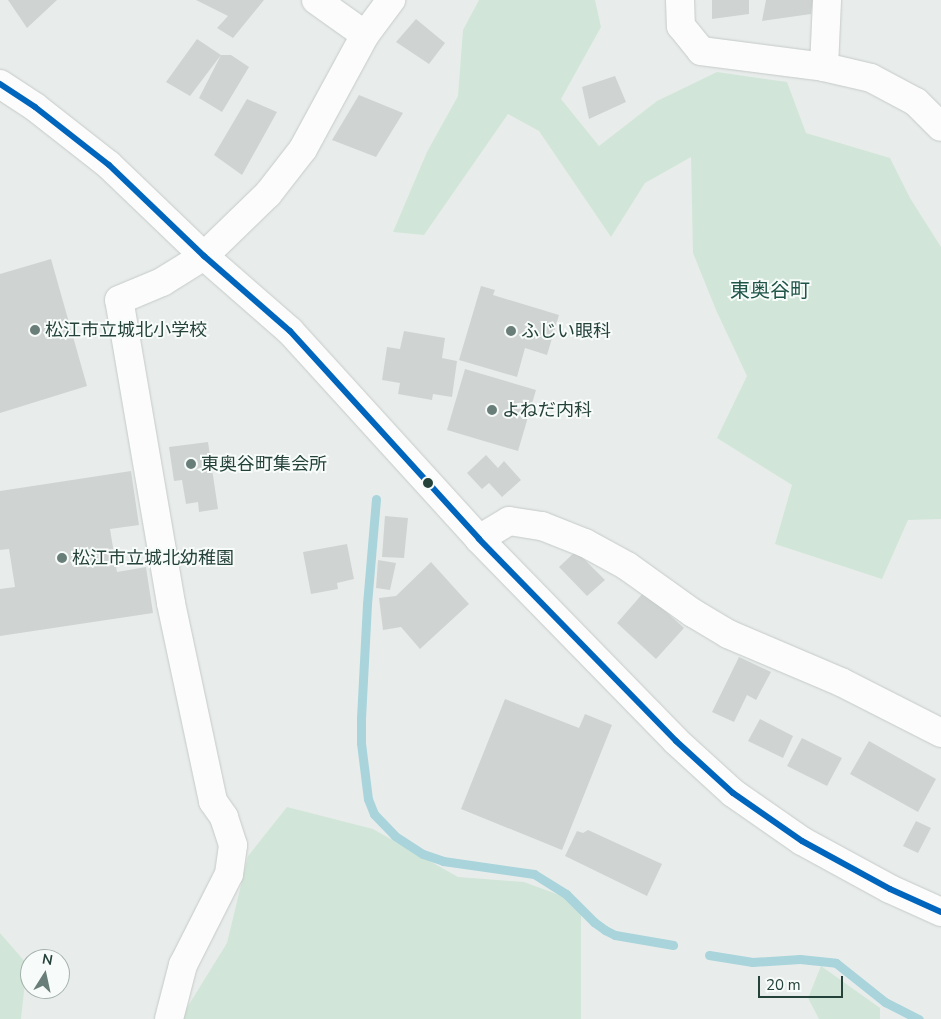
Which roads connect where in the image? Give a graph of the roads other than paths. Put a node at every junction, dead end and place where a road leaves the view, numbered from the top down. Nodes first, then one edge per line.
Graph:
1 (316, 0) edge
2 (392, 0) edge
3 (680, 0) edge
4 (826, 0) edge
5 (365, 35) junction
6 (824, 66) junction
7 (0, 84) edge
8 (941, 128) edge
9 (204, 256) junction
10 (479, 539) junction
11 (941, 733) edge
12 (941, 912) edge
13 (169, 1019) edge

1 - 5 street
2 - 5 street
3 - 6 street
4 - 6 street
5 - 9 street
6 - 8 street
7 - 9 street
9 - 10 street
9 - 13 street
10 - 11 street
10 - 12 street

